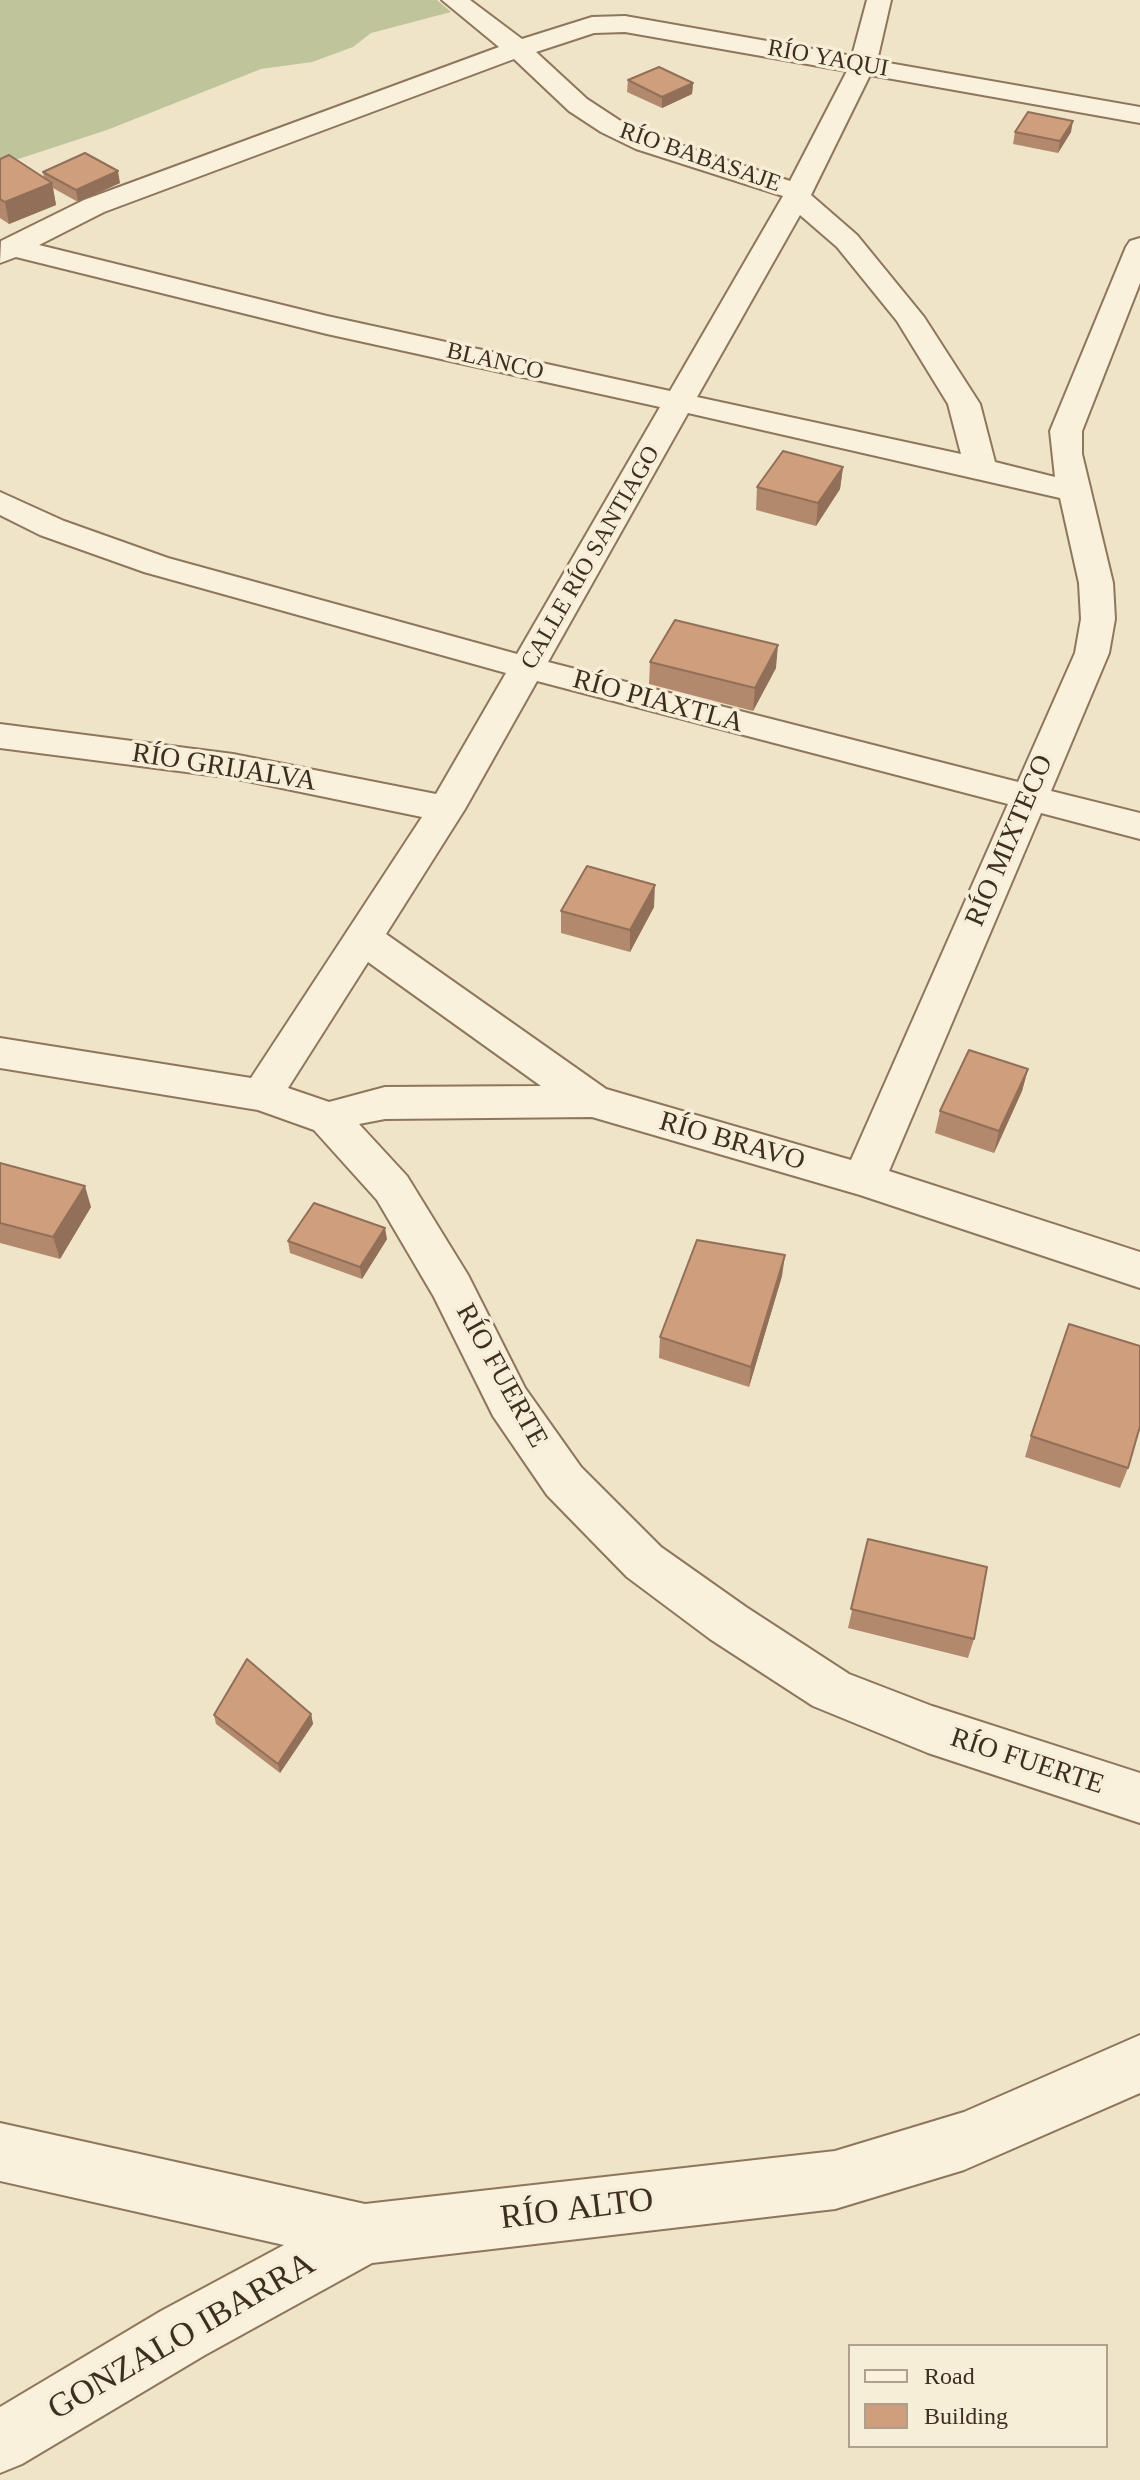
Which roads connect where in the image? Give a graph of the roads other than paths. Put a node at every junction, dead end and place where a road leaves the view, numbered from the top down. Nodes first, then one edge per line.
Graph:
1 (454, 0) edge
2 (879, 0) edge
3 (518, 49) junction
4 (863, 64) junction
5 (1140, 115) edge
6 (797, 195) junction
7 (1140, 247) edge
8 (6, 250) edge
9 (679, 403) junction
10 (980, 468) junction
11 (1074, 492) junction
12 (0, 502) edge
13 (528, 668) junction
14 (0, 736) edge
15 (1029, 795) junction
16 (446, 809) junction
17 (1140, 826) edge
18 (363, 938) junction
19 (0, 1053) edge
20 (262, 1095) junction
21 (592, 1101) junction
22 (329, 1119) junction
23 (864, 1180) junction
24 (1140, 1270) edge
25 (1140, 1798) edge
26 (1140, 2063) edge
27 (0, 2152) edge
28 (365, 2234) junction
29 (0, 2442) edge

1 - 3 street, RÍO BABASAJE
2 - 4 street, CALLE RÍO SANTIAGO
3 - 4 street, RÍO YAQUI
3 - 6 street, RÍO BABASAJE
3 - 8 street, RÍO YAQUI
4 - 5 street, RÍO YAQUI
4 - 6 street, CALLE RÍO SANTIAGO
6 - 9 street, CALLE RÍO SANTIAGO
6 - 10 street, RÍO BABASAJE
7 - 11 street, RÍO MIXTECO
8 - 9 street, BLANCO
9 - 10 street, BLANCO
9 - 13 street, CALLE RÍO SANTIAGO
10 - 11 street, BLANCO
11 - 15 street, RÍO MIXTECO
12 - 13 street, RÍO PIAXTLA
13 - 15 street, RÍO PIAXTLA
13 - 16 street, CALLE RÍO SANTIAGO
14 - 16 street, RÍO GRIJALVA
15 - 17 street, RÍO PIAXTLA
15 - 23 street, RÍO MIXTECO
16 - 18 street, CALLE RÍO SANTIAGO
18 - 20 street, CALLE RÍO SANTIAGO
18 - 21 street, RÍO BRAVO
19 - 20 street, RÍO FUERTE
20 - 22 street, RÍO FUERTE
21 - 22 street
21 - 23 street, RÍO BRAVO
22 - 25 street, RÍO FUERTE
23 - 24 street, RÍO BRAVO
26 - 28 street, RÍO ALTO
27 - 28 street, RÍO ALTO
28 - 29 street, GONZALO IBARRA

